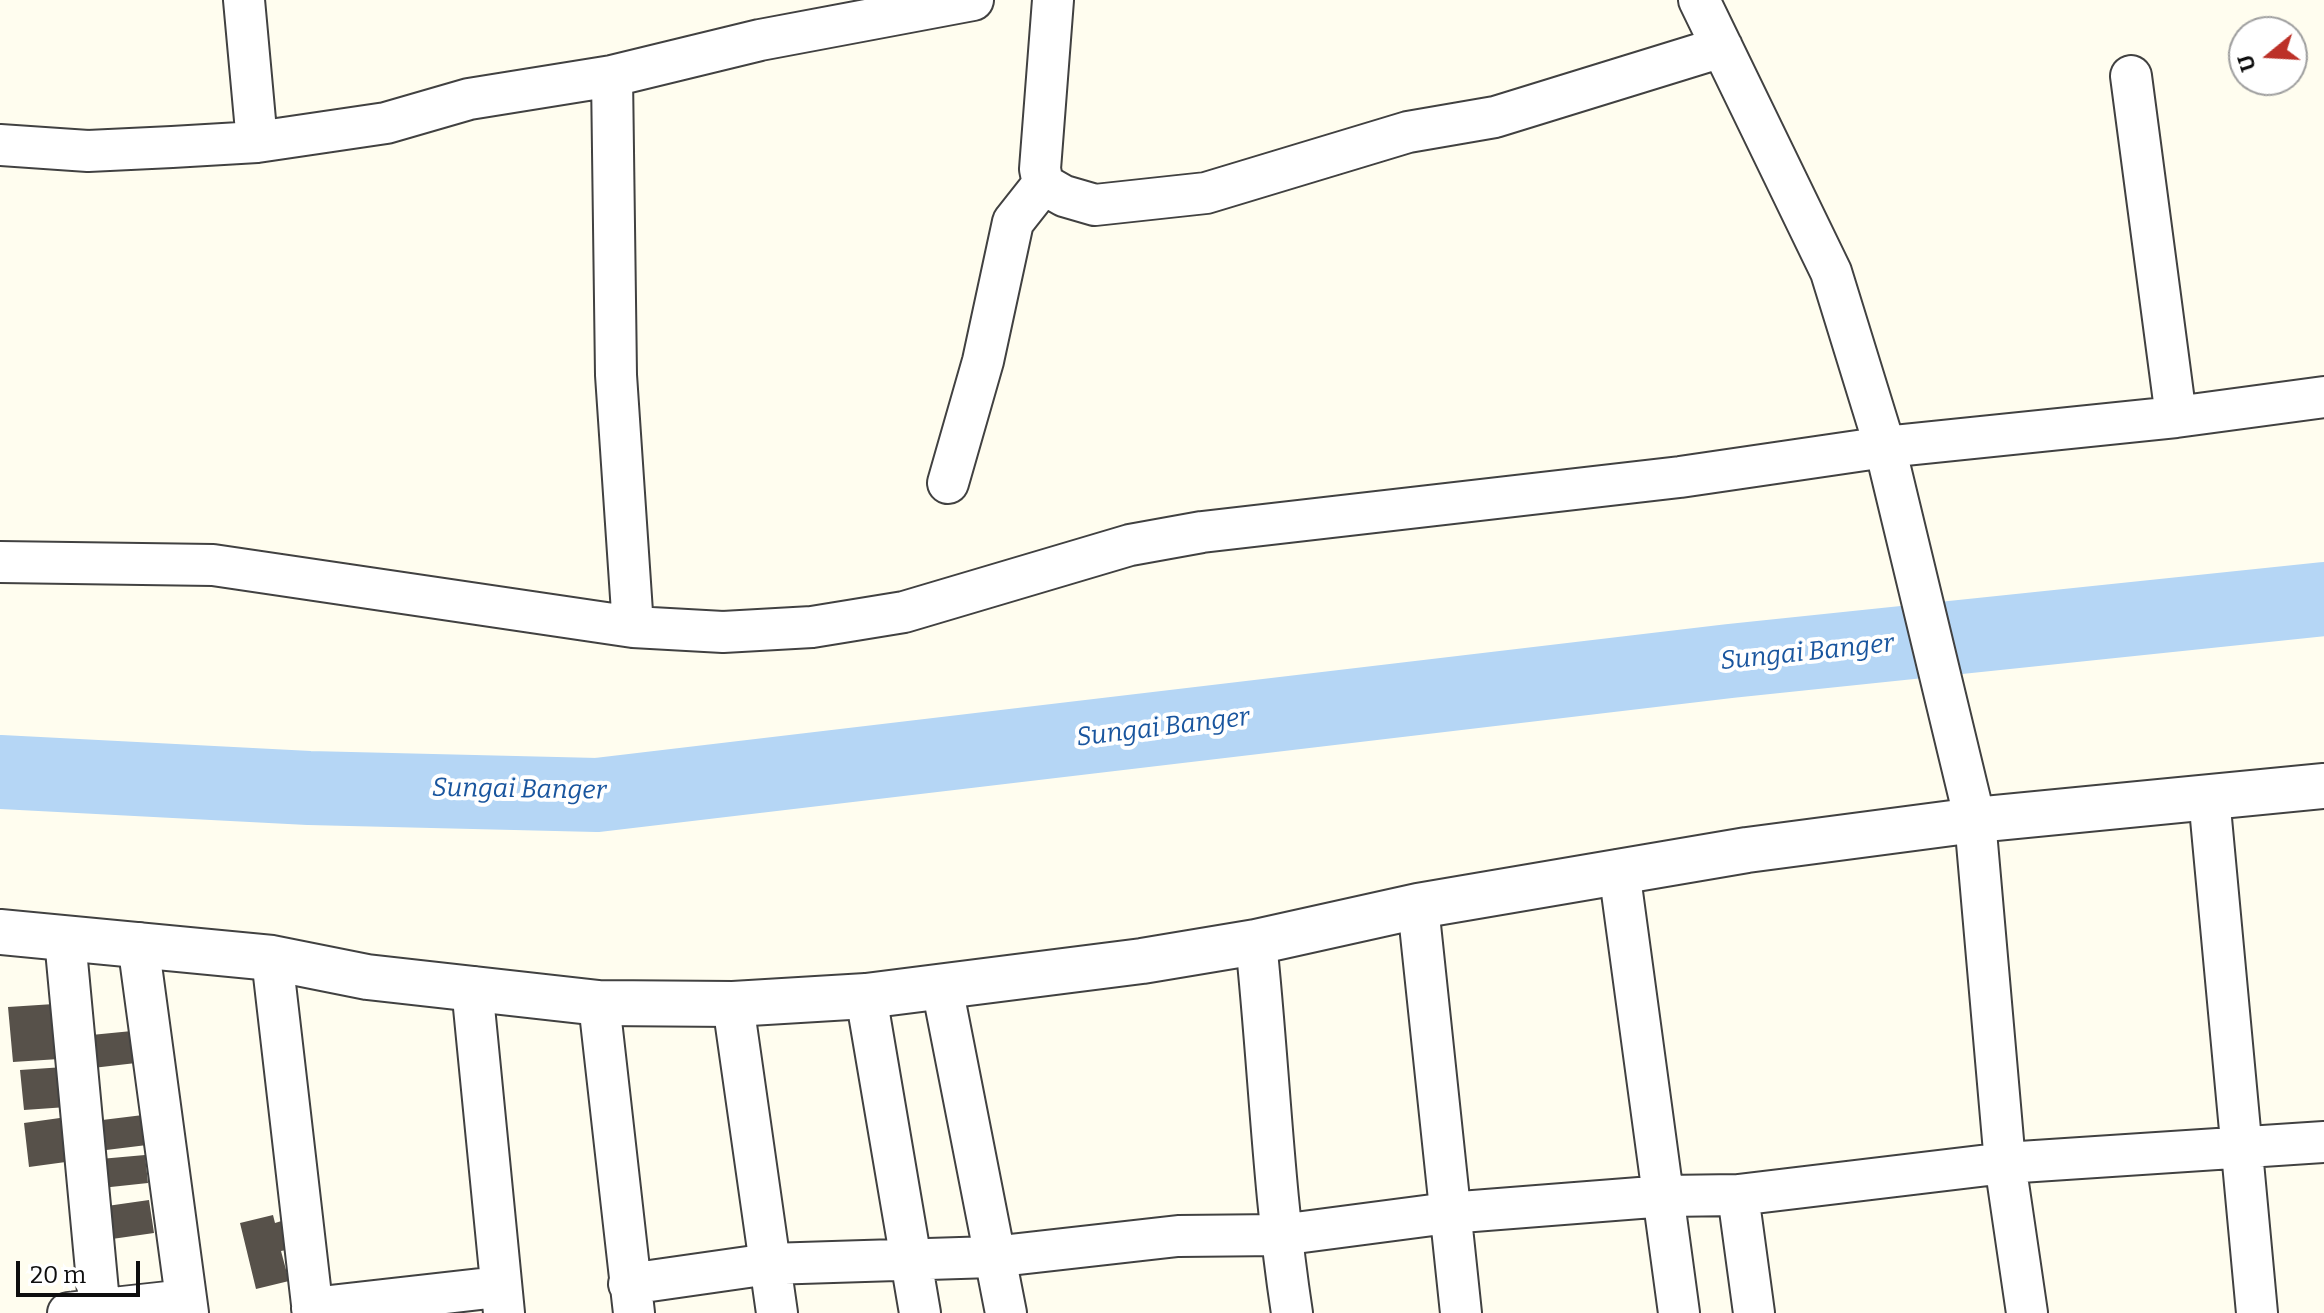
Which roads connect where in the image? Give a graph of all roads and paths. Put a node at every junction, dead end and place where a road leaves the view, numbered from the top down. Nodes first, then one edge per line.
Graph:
1 (244, 0) edge
2 (973, 0) edge
3 (1053, 0) edge
4 (1699, 0) edge
5 (831, 13) edge
6 (1722, 47) junction
7 (612, 76) junction
8 (2131, 76) dead end
9 (257, 142) junction
10 (0, 145) edge
11 (1043, 184) junction
12 (2324, 397) edge
13 (2176, 417) junction
14 (1887, 456) junction
15 (948, 483) dead end
16 (0, 562) edge
17 (633, 627) junction
18 (2324, 786) edge
19 (2209, 797) junction
20 (1971, 806) junction
21 (1619, 870) junction
22 (1418, 906) junction
23 (0, 932) edge
24 (65, 939) junction
25 (1256, 942) junction
26 (138, 943) junction
27 (272, 958) junction
28 (472, 987) junction
29 (942, 987) junction
30 (866, 996) junction
31 (599, 1003) junction
32 (733, 1004) junction
33 (2324, 1142) edge
34 (2244, 1145) junction
35 (2005, 1163) junction
36 (1738, 1195) junction
37 (1665, 1196) junction
38 (1448, 1213) junction
39 (1280, 1235) junction
40 (992, 1257) junction
41 (910, 1261) junction
42 (769, 1264) junction
43 (631, 1299) edge
44 (501, 1300) edge
45 (187, 1306) edge
46 (312, 1310) edge
47 (89, 1312) edge
48 (777, 1313) edge
49 (920, 1313) edge
50 (1006, 1313) edge
51 (1292, 1313) edge
52 (1461, 1313) edge
53 (1679, 1313) edge
54 (1754, 1313) edge
55 (2027, 1313) edge
56 (2257, 1313) edge

1 - 9 street
2 - 5 street
3 - 11 street
4 - 6 street
5 - 7 street
6 - 11 street
6 - 14 street
7 - 9 street
7 - 17 street
8 - 13 street
9 - 10 street
11 - 15 street
12 - 13 street
13 - 14 street
14 - 17 street
14 - 20 street
16 - 17 street
18 - 19 street
19 - 20 street
19 - 34 street
20 - 21 street
20 - 35 street
21 - 22 street
21 - 37 street
22 - 25 street
22 - 38 street
23 - 24 street
24 - 26 street
24 - 47 street
25 - 29 street
25 - 39 street
26 - 27 street
26 - 45 street
27 - 28 street
27 - 46 street
28 - 31 street
28 - 44 street
29 - 30 street
29 - 40 street
30 - 32 street
30 - 41 street
31 - 32 street
31 - 43 street
32 - 42 street
33 - 34 street
34 - 35 street
34 - 56 street
35 - 36 street
35 - 55 street
36 - 37 street
36 - 54 street
37 - 38 street
37 - 53 street
38 - 39 street
38 - 52 street
39 - 40 street
39 - 51 street
40 - 41 street
40 - 50 street
41 - 42 street
41 - 49 street
42 - 43 street
42 - 48 street
44 - 46 street
45 - 47 street

